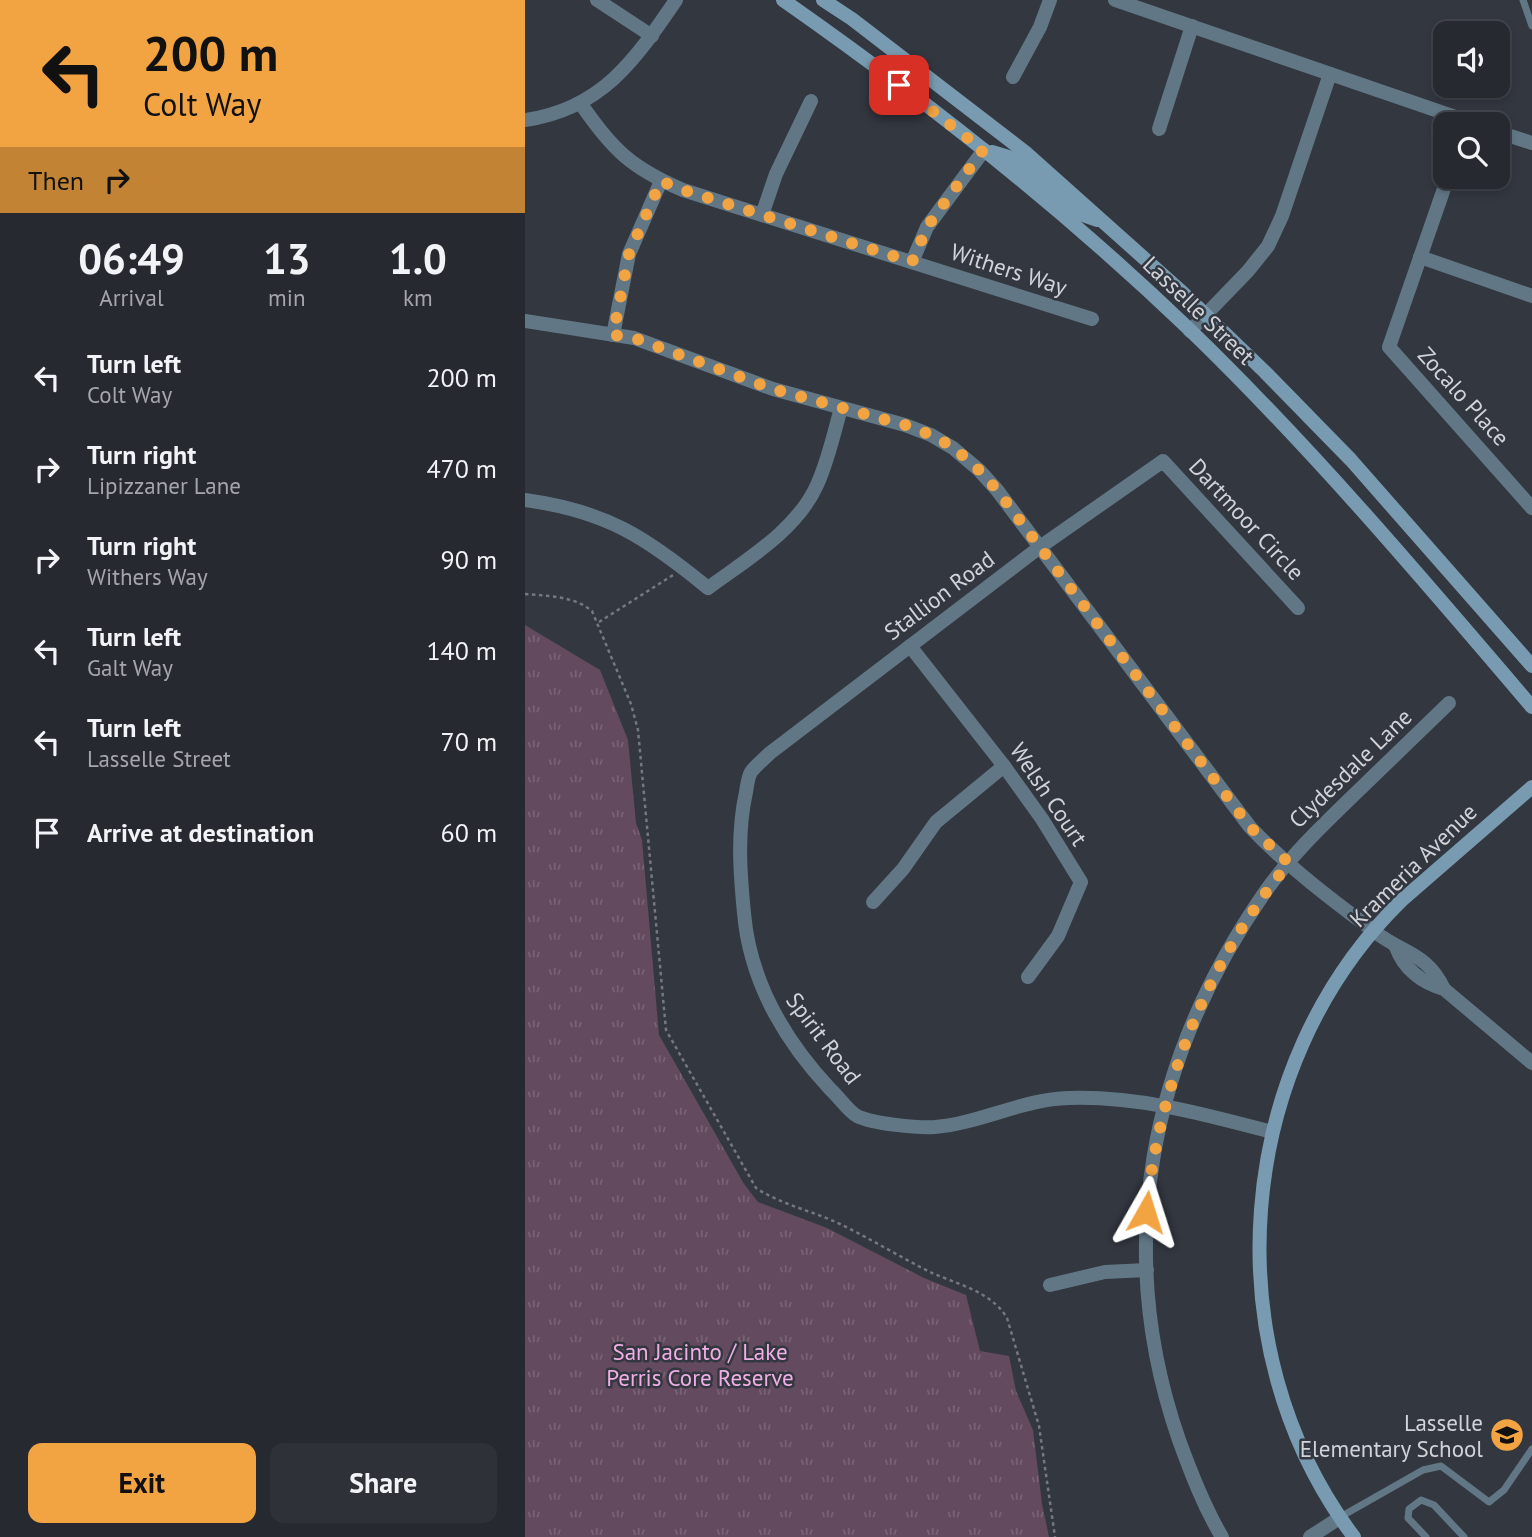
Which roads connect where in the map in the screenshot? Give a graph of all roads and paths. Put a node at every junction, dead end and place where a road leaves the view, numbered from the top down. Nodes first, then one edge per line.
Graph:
1 (597, 0) edge
2 (676, 0) edge
3 (783, 0) edge
4 (823, 0) edge
5 (1050, 0) edge
6 (1115, 0) edge
7 (1523, 0) edge
8 (1192, 26) junction
9 (1532, 26) edge
10 (652, 36) junction
11 (1330, 74) junction
12 (1013, 77) dead end
13 (811, 101) dead end
14 (581, 104) junction
15 (1439, 112) edge
16 (525, 120) edge
17 (1159, 129) dead end
18 (1510, 136) edge
19 (1532, 143) edge
20 (983, 150) junction
21 (661, 181) junction
22 (1444, 189) edge
23 (762, 215) junction
24 (1105, 223) junction
25 (1420, 257) junction
26 (912, 262) junction
27 (1532, 296) edge
28 (1205, 314) junction
29 (1092, 319) dead end
30 (525, 321) edge
31 (1190, 331) junction
32 (613, 335) junction
33 (841, 408) junction
34 (1163, 461) joint
35 (525, 500) edge
36 (1532, 508) edge
37 (1040, 547) junction
38 (682, 567) junction
39 (525, 594) edge
40 (1299, 608) dead end
41 (599, 622) junction
42 (910, 646) junction
43 (1532, 666) edge
44 (1449, 703) dead end
45 (1532, 707) edge
46 (1004, 766) junction
47 (750, 773) joint
48 (1532, 787) edge
49 (1289, 863) junction
50 (873, 902) dead end
51 (1373, 931) junction
52 (1028, 978) dead end
53 (1532, 1063) edge
54 (1165, 1105) junction
55 (1272, 1132) junction
56 (1147, 1270) junction
57 (1050, 1285) dead end
58 (1532, 1449) edge
59 (1341, 1517) junction
60 (1055, 1537) edge
61 (1222, 1537) edge
62 (1310, 1537) edge
63 (1353, 1537) edge
64 (1426, 1537) edge
65 (1464, 1537) edge

1 - 10 street
2 - 10 street
3 - 20 main road, Lasselle Street
4 - 24 main road, Lasselle Street
5 - 12 street
6 - 8 street
7 - 9 lane
8 - 11 street
8 - 17 street
10 - 14 street
11 - 15 street
11 - 28 street
13 - 23 street
14 - 16 street
14 - 21 street, Withers Way
18 - 19 street
20 - 24 main road
20 - 26 street
20 - 31 main road, Lasselle Street
21 - 23 street, Withers Way
21 - 32 street
22 - 25 street
23 - 26 street, Withers Way
24 - 28 main road, Lasselle Street
25 - 27 street
25 - 36 street, Zocalo Place
26 - 29 street, Withers Way
28 - 31 street
28 - 43 main road, Lasselle Street
30 - 32 street
31 - 45 main road, Lasselle Street
32 - 33 street
33 - 37 street
33 - 38 street
34 - 37 street, Stallion Road
34 - 40 street, Dartmoor Circle
35 - 38 street
37 - 42 street, Stallion Road
37 - 49 street
38 - 41 path
39 - 41 path
41 - 60 path
42 - 46 street, Welsh Court
42 - 47 street, Stallion Road
44 - 49 street, Clydesdale Lane
46 - 50 street
46 - 52 street, Welsh Court
47 - 54 street, Spirit Road
48 - 51 main road, Krameria Avenue
49 - 51 street
49 - 54 street, Clydesdale Lane
51 - 53 street
51 - 55 main road, Krameria Avenue
54 - 55 street, Spirit Road
54 - 56 street, Clydesdale Lane
55 - 59 main road, Krameria Avenue
56 - 57 street
56 - 61 street, Clydesdale Lane
58 - 59 lane
59 - 62 street
59 - 63 main road, Krameria Avenue
64 - 65 lane

